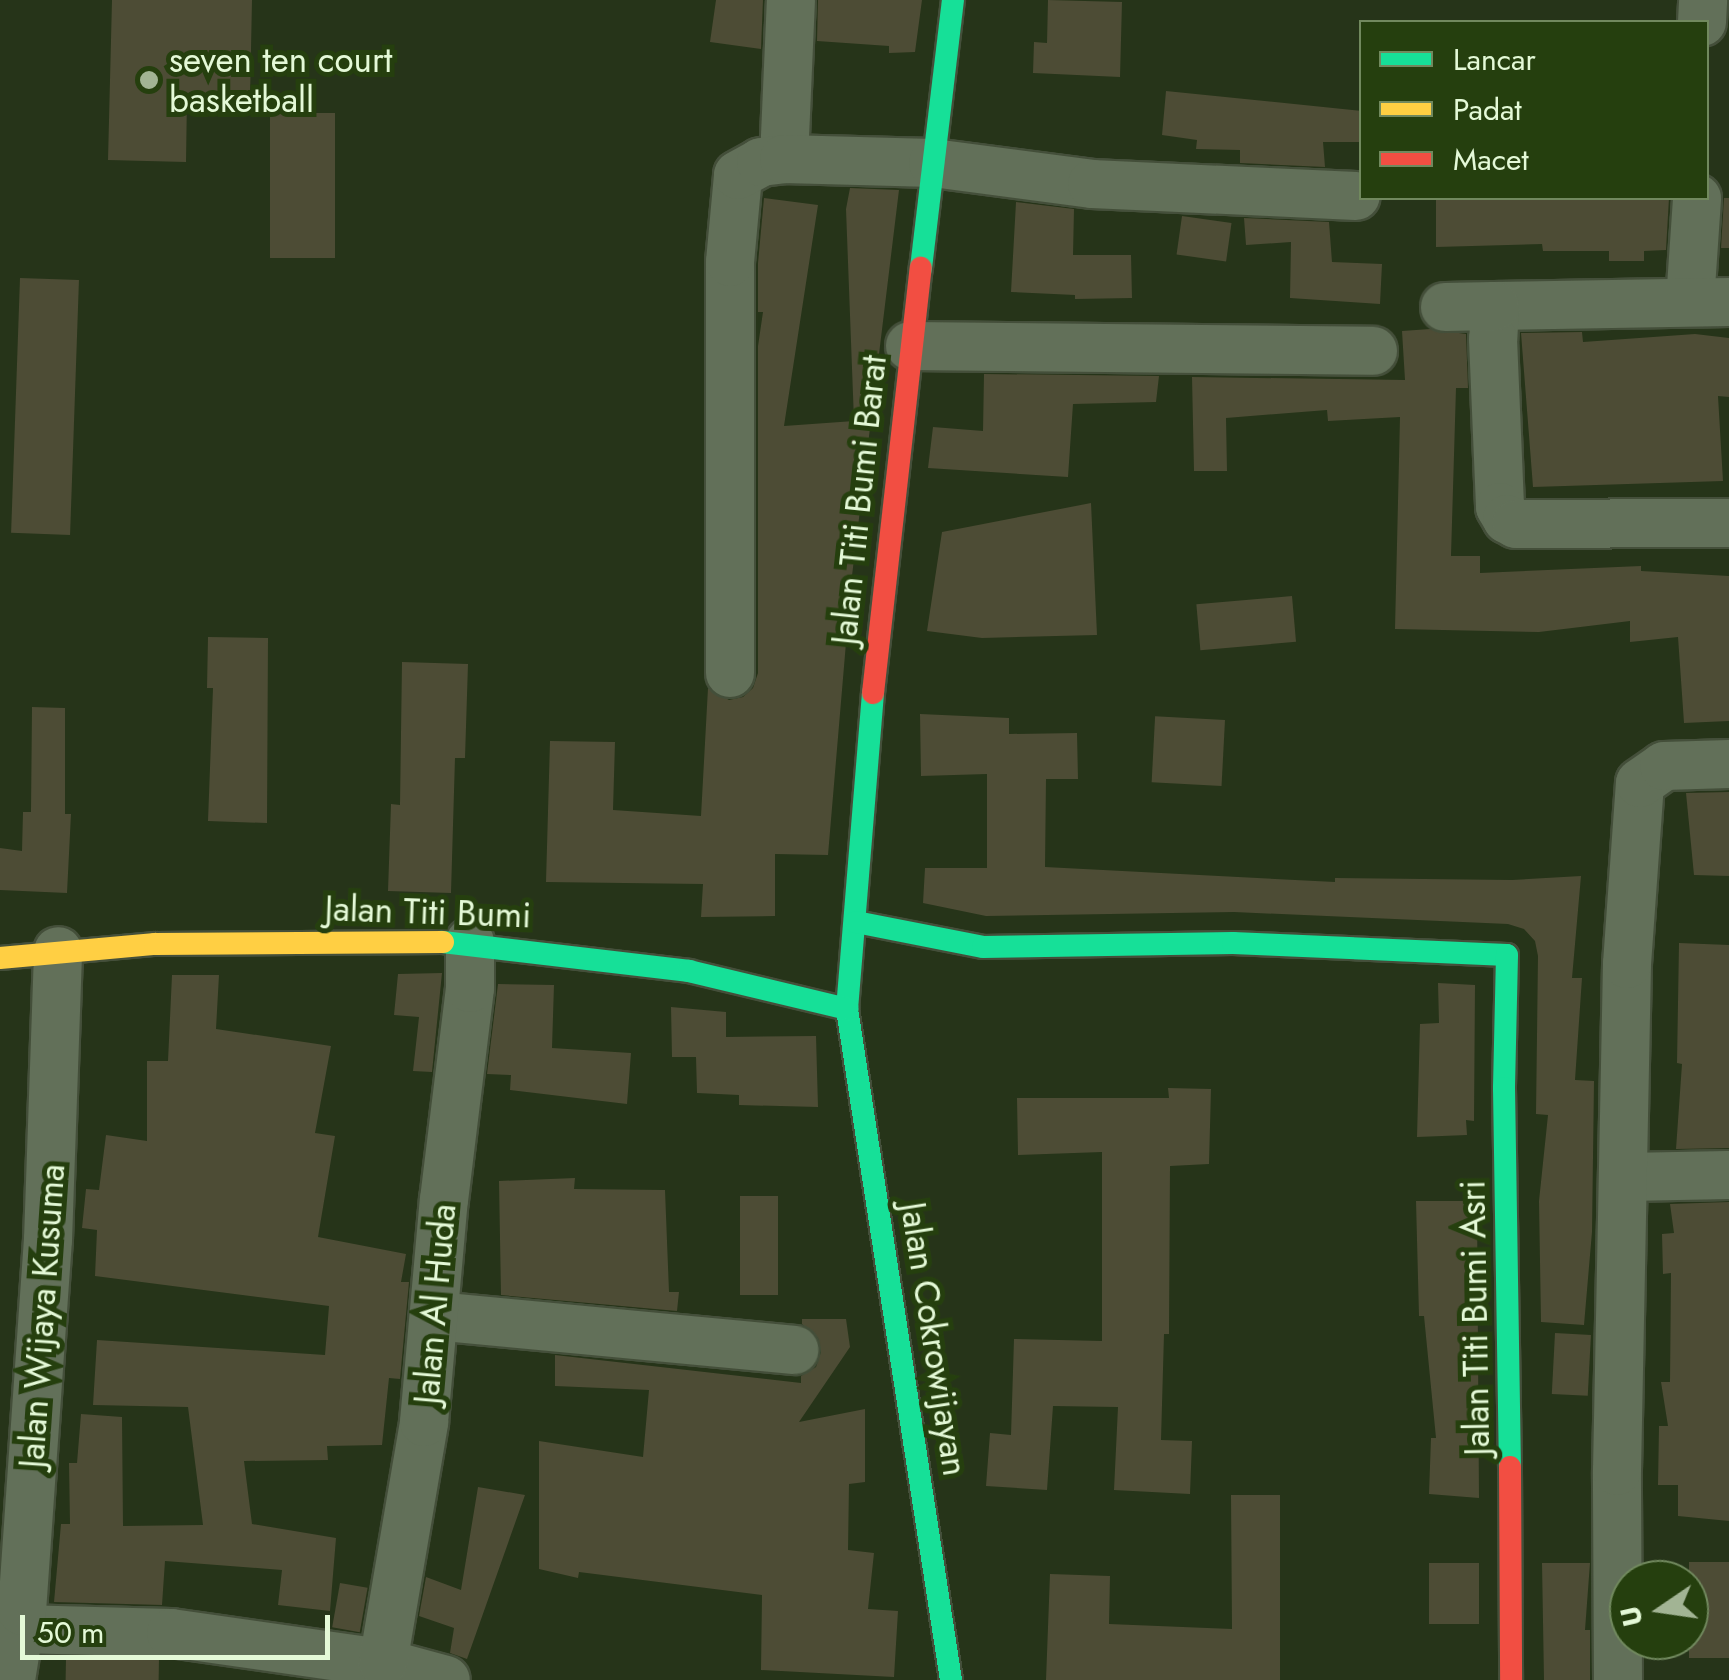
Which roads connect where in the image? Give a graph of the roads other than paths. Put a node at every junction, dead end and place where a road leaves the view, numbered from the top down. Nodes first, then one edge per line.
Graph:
1 (791, 0) edge
2 (953, 0) edge
3 (784, 159) junction
4 (933, 163) junction
5 (1356, 196) dead end
6 (1697, 200) edge
7 (1710, 302) edge
8 (1495, 306) junction
9 (1445, 307) dead end
10 (910, 346) junction
11 (1373, 351) dead end
12 (1729, 522) edge
13 (730, 672) dead end
14 (1729, 764) edge
15 (856, 922) junction
16 (470, 942) junction
17 (58, 951) junction
18 (0, 958) edge
19 (848, 1009) junction
20 (1729, 1175) edge
21 (1626, 1176) junction
22 (436, 1316) junction
23 (794, 1350) dead end
24 (19, 1629) junction
25 (383, 1664) junction
26 (11, 1680) edge
27 (446, 1680) edge
28 (950, 1680) edge
29 (1512, 1680) edge
30 (1618, 1680) edge

1 - 3 street
2 - 4 street, Jalan Titi Bumi Barat
3 - 4 street
3 - 13 street
4 - 5 street
4 - 10 street, Jalan Titi Bumi Barat
6 - 7 street
7 - 8 street
8 - 9 street
8 - 12 street
10 - 11 street
10 - 15 street, Jalan Titi Bumi Barat
14 - 21 street
15 - 19 street, Jalan Titi Bumi Barat
15 - 29 street, Jalan Titi Bumi Asri
16 - 17 street, Jalan Titi Bumi
16 - 19 street, Jalan Titi Bumi
16 - 22 street, Jalan Al Huda
17 - 18 street, Jalan Titi Bumi
17 - 24 street, Jalan Wijaya Kusuma
19 - 28 street, Jalan Cokrowijayan
20 - 21 street
21 - 30 street
22 - 23 street
22 - 25 street, Jalan Al Huda
24 - 25 street
24 - 26 street, Jalan Wijaya Kusuma
25 - 27 street

